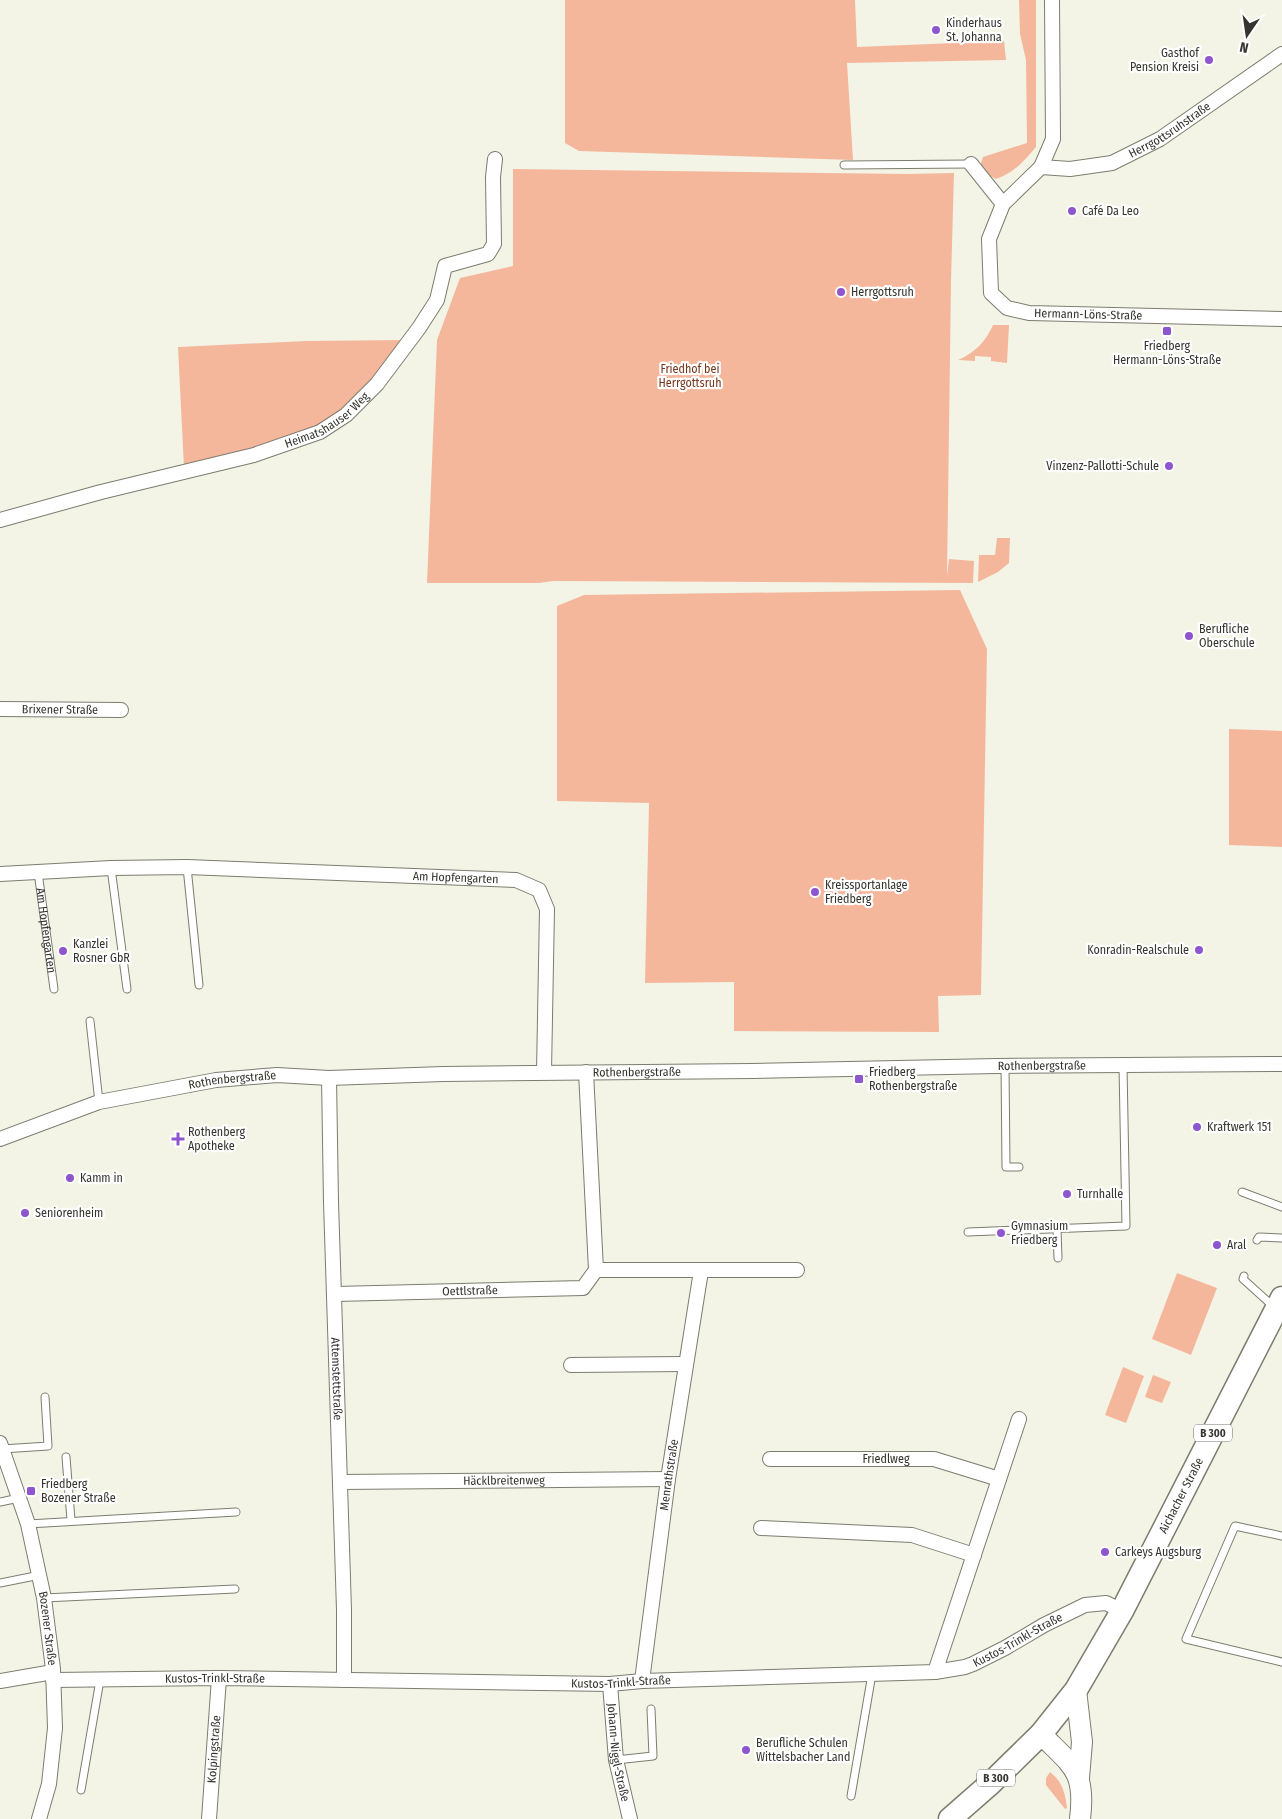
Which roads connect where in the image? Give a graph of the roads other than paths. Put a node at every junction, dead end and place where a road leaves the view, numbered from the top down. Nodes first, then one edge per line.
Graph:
1 (1052, 0) edge
2 (1282, 54) edge
3 (495, 159) dead end
4 (971, 164) joint
5 (844, 165) dead end
6 (1041, 167) junction
7 (1003, 204) junction
8 (1282, 319) edge
9 (0, 520) edge
10 (0, 709) edge
11 (121, 710) dead end
12 (187, 867) junction
13 (111, 868) junction
14 (38, 872) junction
15 (0, 874) edge
16 (199, 985) dead end
17 (54, 988) dead end
18 (126, 989) dead end
19 (90, 1021) dead end
20 (1282, 1064) edge
21 (1005, 1066) junction
22 (1124, 1066) junction
23 (544, 1072) junction
24 (586, 1072) junction
25 (329, 1078) junction
26 (99, 1102) junction
27 (0, 1139) edge
28 (1019, 1167) dead end
29 (1242, 1192) dead end
30 (1282, 1207) edge
31 (1057, 1228) junction
32 (968, 1232) dead end
33 (1282, 1238) edge
34 (1257, 1240) dead end
35 (1058, 1258) dead end
36 (596, 1270) junction
37 (797, 1270) dead end
38 (701, 1271) junction
39 (1244, 1276) dead end
40 (335, 1294) junction
41 (1278, 1311) edge
42 (685, 1364) junction
43 (571, 1365) dead end
44 (45, 1397) dead end
45 (1019, 1418) dead end
46 (1, 1446) edge
47 (66, 1456) dead end
48 (770, 1459) dead end
49 (668, 1479) junction
50 (999, 1479) junction
51 (340, 1482) junction
52 (20, 1498) junction
53 (0, 1502) edge
54 (236, 1512) dead end
55 (71, 1520) junction
56 (28, 1524) junction
57 (761, 1528) dead end
58 (1282, 1536) edge
59 (974, 1555) junction
60 (40, 1575) junction
61 (0, 1583) edge
62 (235, 1589) dead end
63 (44, 1598) junction
64 (1122, 1611) junction
65 (1282, 1662) edge
66 (935, 1672) junction
67 (872, 1674) junction
68 (53, 1676) junction
69 (218, 1678) junction
70 (100, 1680) junction
71 (344, 1680) junction
72 (0, 1681) edge
73 (642, 1681) junction
74 (610, 1684) junction
75 (1076, 1690) junction
76 (651, 1709) dead end
77 (1041, 1734) junction
78 (616, 1760) junction
79 (1079, 1778) junction
80 (82, 1790) dead end
81 (851, 1796) dead end
82 (38, 1819) edge
83 (209, 1819) edge
84 (630, 1819) edge
85 (950, 1819) edge
86 (1080, 1819) edge

1 - 6 street
2 - 6 street, Herrgottsruhstraße
3 - 9 street, Heimatshauser Weg
4 - 5 lane
4 - 7 street
6 - 7 street
7 - 8 street, Hermann-Löns-Straße
10 - 11 street, Brixener Straße
12 - 13 street, Am Hopfengarten
12 - 16 lane
12 - 23 street, Am Hopfengarten
13 - 14 street, Am Hopfengarten
13 - 18 lane
14 - 15 street, Am Hopfengarten
14 - 17 lane, Am Hopfengarten
19 - 26 lane
20 - 22 street, Rothenbergstraße
21 - 22 street, Rothenbergstraße
21 - 24 street, Rothenbergstraße
21 - 28 lane
22 - 31 lane
23 - 24 street, Rothenbergstraße
23 - 25 street, Rothenbergstraße
24 - 36 street
25 - 26 street, Rothenbergstraße
25 - 40 street, Attemstettstraße
26 - 27 street, Rothenbergstraße
29 - 30 lane
31 - 32 lane
31 - 35 lane
33 - 34 lane
36 - 38 street
36 - 40 street, Oettlstraße
37 - 38 street
38 - 42 street, Menrathstraße
39 - 41 lane
40 - 51 street, Attemstettstraße
41 - 64 main road, Aichacher Straße / B 300
42 - 43 street
42 - 49 street, Menrathstraße
44 - 46 lane
45 - 50 street
46 - 52 street, Bozener Straße
47 - 55 lane
48 - 50 street, Friedlweg
49 - 51 street, Häcklbreitenweg
49 - 73 street, Menrathstraße
50 - 59 street
51 - 71 street, Attemstettstraße
52 - 53 lane
52 - 56 street, Bozener Straße
54 - 55 lane
55 - 56 lane
56 - 60 street, Bozener Straße
57 - 59 street
58 - 65 lane
59 - 66 street
60 - 61 lane
60 - 63 street, Bozener Straße
62 - 63 lane
63 - 68 street, Bozener Straße
64 - 66 street, Kustos-Trinkl-Straße
64 - 75 main road, Aichacher Straße / B 300
66 - 67 street, Kustos-Trinkl-Straße
67 - 73 street, Kustos-Trinkl-Straße
67 - 81 lane
68 - 70 street, Kustos-Trinkl-Straße
68 - 72 street, Kustos-Trinkl-Straße
68 - 82 street, Bozener Straße
69 - 70 street, Kustos-Trinkl-Straße
69 - 71 street, Kustos-Trinkl-Straße
69 - 83 street, Kolpingstraße
70 - 80 lane
71 - 74 street, Kustos-Trinkl-Straße
73 - 74 street, Kustos-Trinkl-Straße
74 - 78 street, Johann-Niggl-Straße
75 - 77 main road, Aichacher Straße / B 300
75 - 79 main road
76 - 78 lane
77 - 79 main road
77 - 85 main road, Aichacher Straße / B 300
78 - 84 street, Johann-Niggl-Straße
79 - 86 main road

